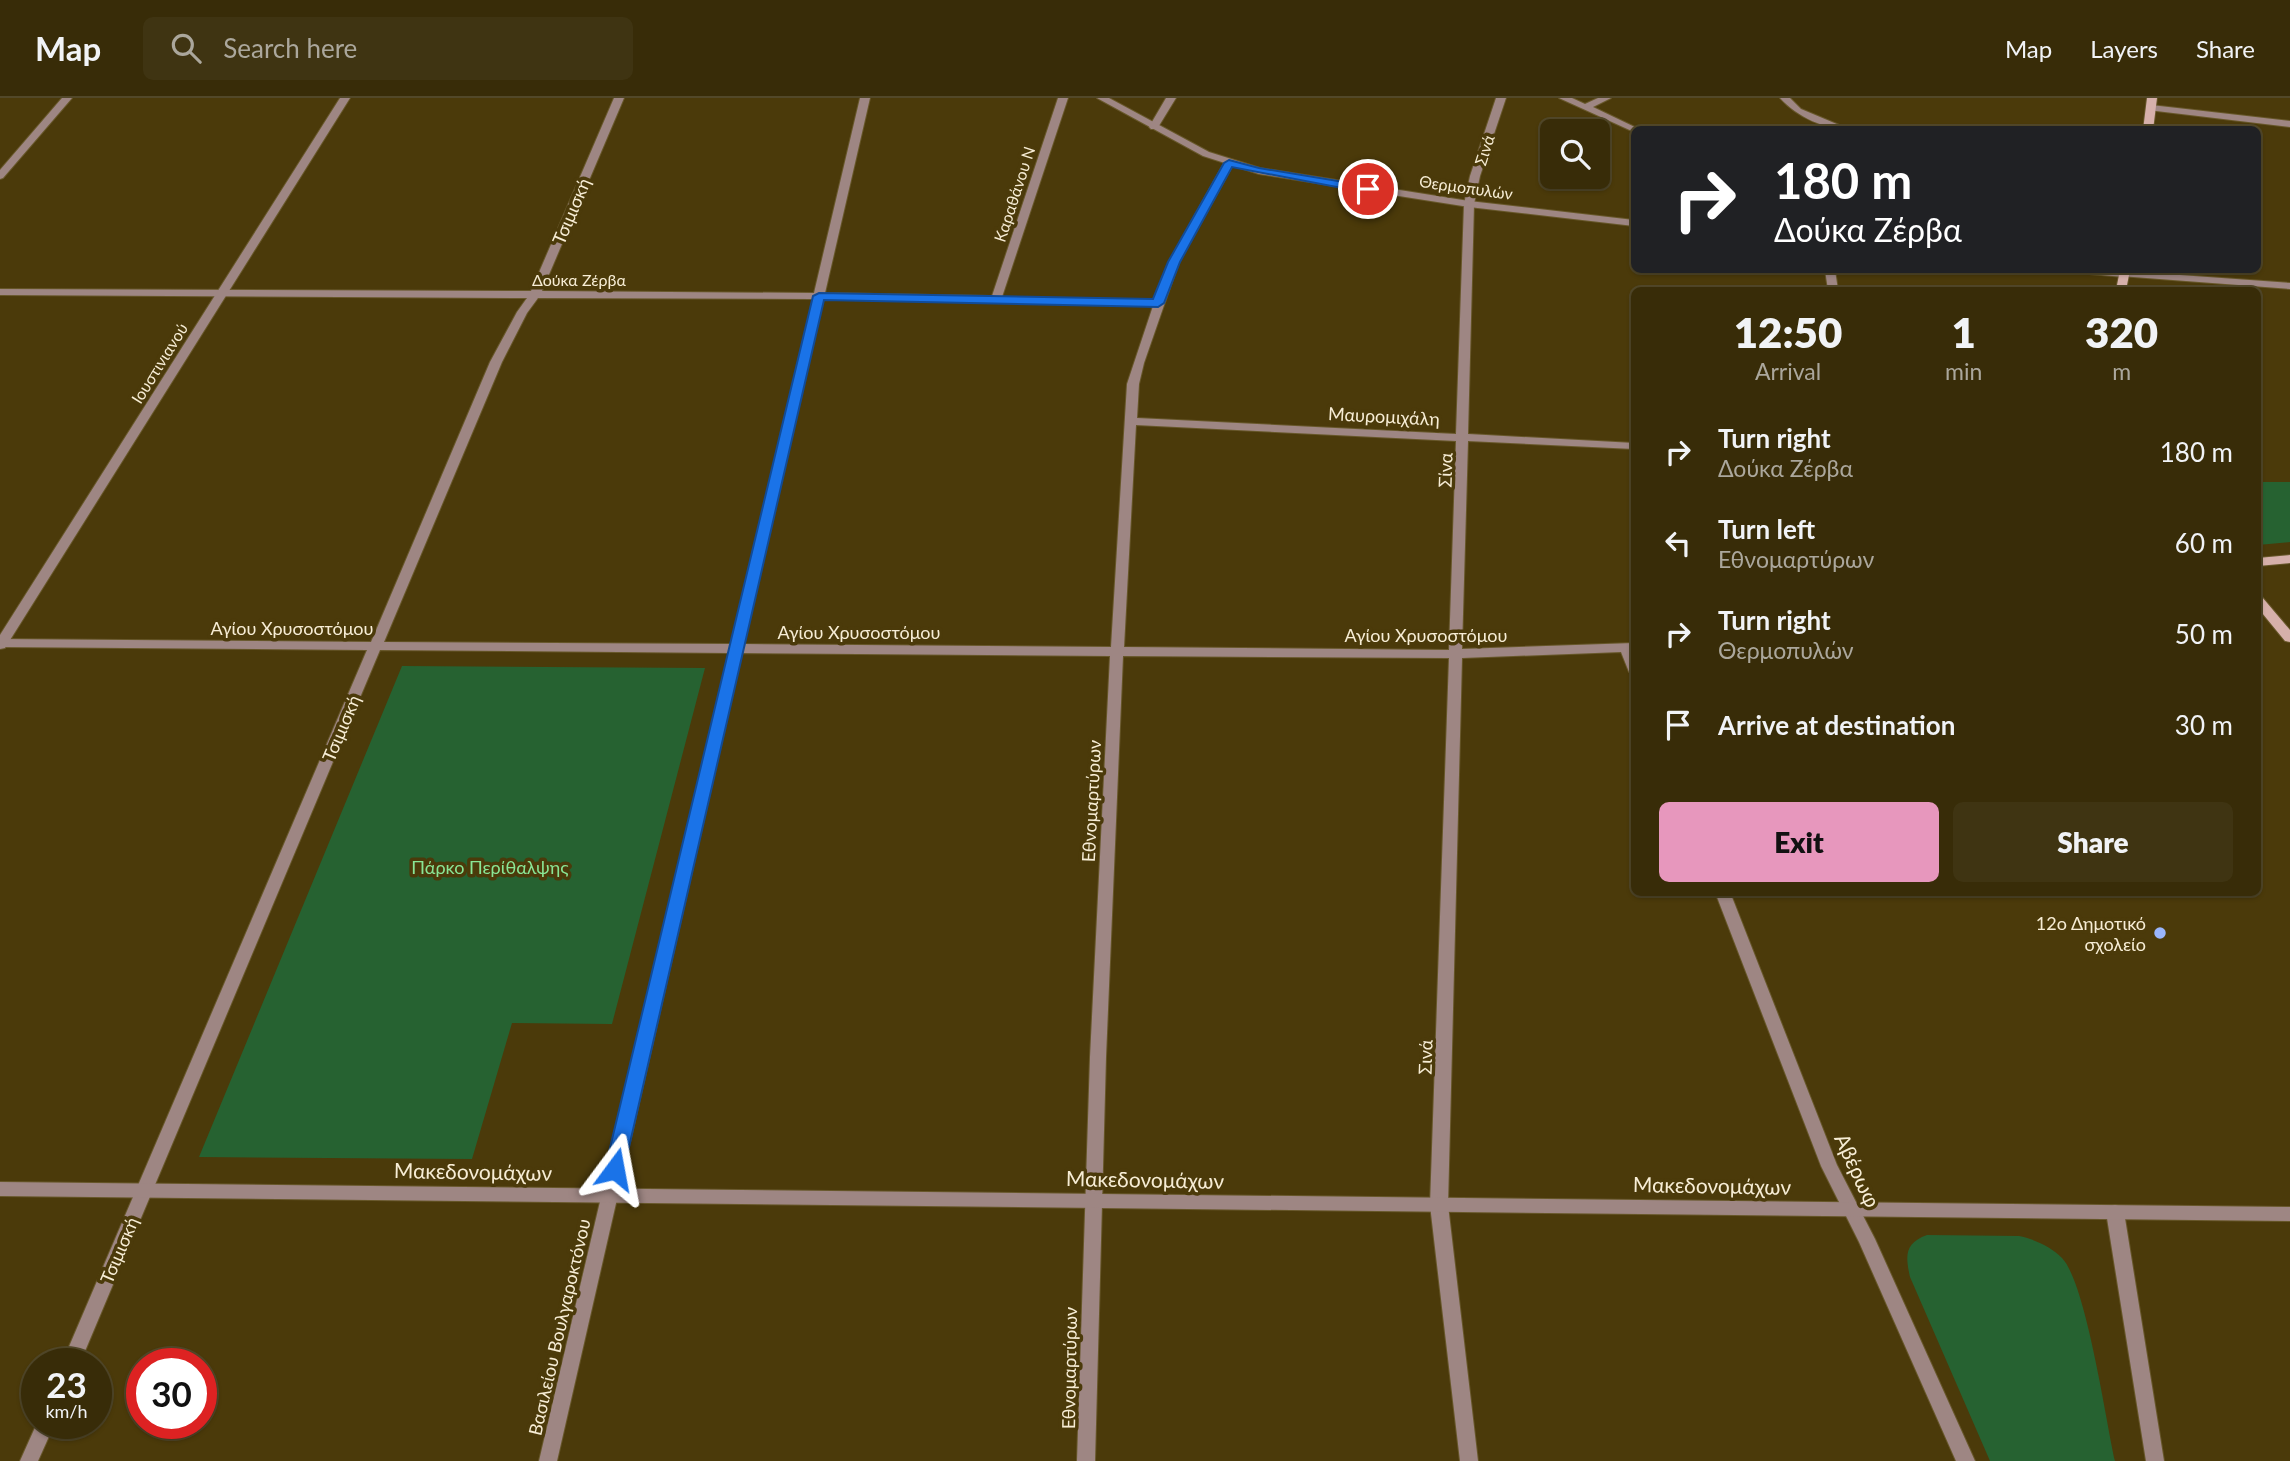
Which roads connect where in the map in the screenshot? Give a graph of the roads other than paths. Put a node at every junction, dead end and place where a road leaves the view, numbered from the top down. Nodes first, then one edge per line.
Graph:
1 (67, 98) edge
2 (345, 98) edge
3 (619, 98) edge
4 (865, 98) edge
5 (1063, 98) edge
6 (1102, 98) edge
7 (1171, 98) edge
8 (1501, 98) edge
9 (1564, 98) edge
10 (1606, 98) edge
11 (1785, 98) edge
12 (2152, 103) edge
13 (1586, 107) junction
14 (1837, 126) edge
15 (2149, 126) edge
16 (2289, 126) edge
17 (1154, 127) junction
18 (1631, 127) edge
19 (1229, 163) junction
20 (0, 176) edge
21 (1469, 204) junction
22 (1631, 223) edge
23 (2136, 273) edge
24 (2290, 286) edge
25 (0, 292) edge
26 (221, 293) junction
27 (535, 295) junction
28 (819, 296) junction
29 (996, 300) junction
30 (1158, 303) junction
31 (1131, 421) junction
32 (1464, 438) junction
33 (1631, 446) edge
34 (2290, 559) edge
35 (2261, 562) edge
36 (2261, 604) edge
37 (2290, 638) edge
38 (0, 644) edge
39 (376, 646) junction
40 (1630, 647) edge
41 (737, 649) junction
42 (1117, 651) junction
43 (1457, 654) junction
44 (1724, 896) edge
45 (0, 1189) edge
46 (144, 1191) junction
47 (609, 1195) junction
48 (1091, 1202) junction
49 (1439, 1205) junction
50 (1851, 1209) junction
51 (2115, 1212) junction
52 (2290, 1214) edge
53 (77, 1348) edge
54 (39, 1439) edge
55 (29, 1461) edge
56 (548, 1461) edge
57 (1086, 1461) edge
58 (1469, 1461) edge
59 (1966, 1461) edge
60 (2155, 1461) edge

1 - 20 street
2 - 26 street, Ιουστινιανού
3 - 27 street, Τσιμισκή
4 - 28 street, Βασιλείου Βουλγαροκτόνου
5 - 29 street, Καραθάνου Ν
6 - 17 street, Θερμοπυλών
7 - 17 street
8 - 21 street, Σινά
9 - 13 street
10 - 13 street
11 - 14 street
12 - 15 main road
12 - 16 street
13 - 18 street
17 - 19 street, Θερμοπυλών
19 - 21 street, Θερμοπυλών
19 - 30 street, Εθνομαρτύρων
21 - 22 street, Θερμοπυλών
21 - 32 street, Σίνα
23 - 24 street
25 - 26 street, Δούκα Ζέρβα
26 - 27 street, Δούκα Ζέρβα
26 - 38 street, Ιουστινιανού
27 - 28 street, Δούκα Ζέρβα
27 - 39 street, Τσιμισκή
28 - 29 street, Δούκα Ζέρβα
28 - 41 street, Βασιλείου Βουλγαροκτόνου
29 - 30 street, Δούκα Ζέρβα
30 - 31 street, Εθνομαρτύρων
31 - 32 street, Μαυρομιχάλη
31 - 42 street, Εθνομαρτύρων
32 - 33 street, Μαυρομιχάλη
32 - 43 street, Σίνα
34 - 35 main road
36 - 37 main road
38 - 39 street, Αγίου Χρυσοστόμου
39 - 41 street, Αγίου Χρυσοστόμου
39 - 46 street, Τσιμισκή
40 - 43 street, Αγίου Χρυσοστόμου
41 - 42 street, Αγίου Χρυσοστόμου
41 - 47 street, Βασιλείου Βουλγαροκτόνου
42 - 43 street, Αγίου Χρυσοστόμου
42 - 48 street, Εθνομαρτύρων
43 - 49 street, Σινά
44 - 50 street, Αβέρωφ
45 - 46 street, Μακεδονομάχων
46 - 47 street, Μακεδονομάχων
46 - 53 street, Τσιμισκή
47 - 48 street, Μακεδονομάχων
47 - 56 street, Βασιλείου Βουλγαροκτόνου
48 - 49 street, Μακεδονομάχων
48 - 57 street, Εθνομαρτύρων
49 - 50 street, Μακεδονομάχων
49 - 58 street, Σινά
50 - 51 street, Μακεδονομάχων
50 - 59 street, Αβέρωφ
51 - 52 street, Μακεδονομάχων
51 - 60 street
54 - 55 street

